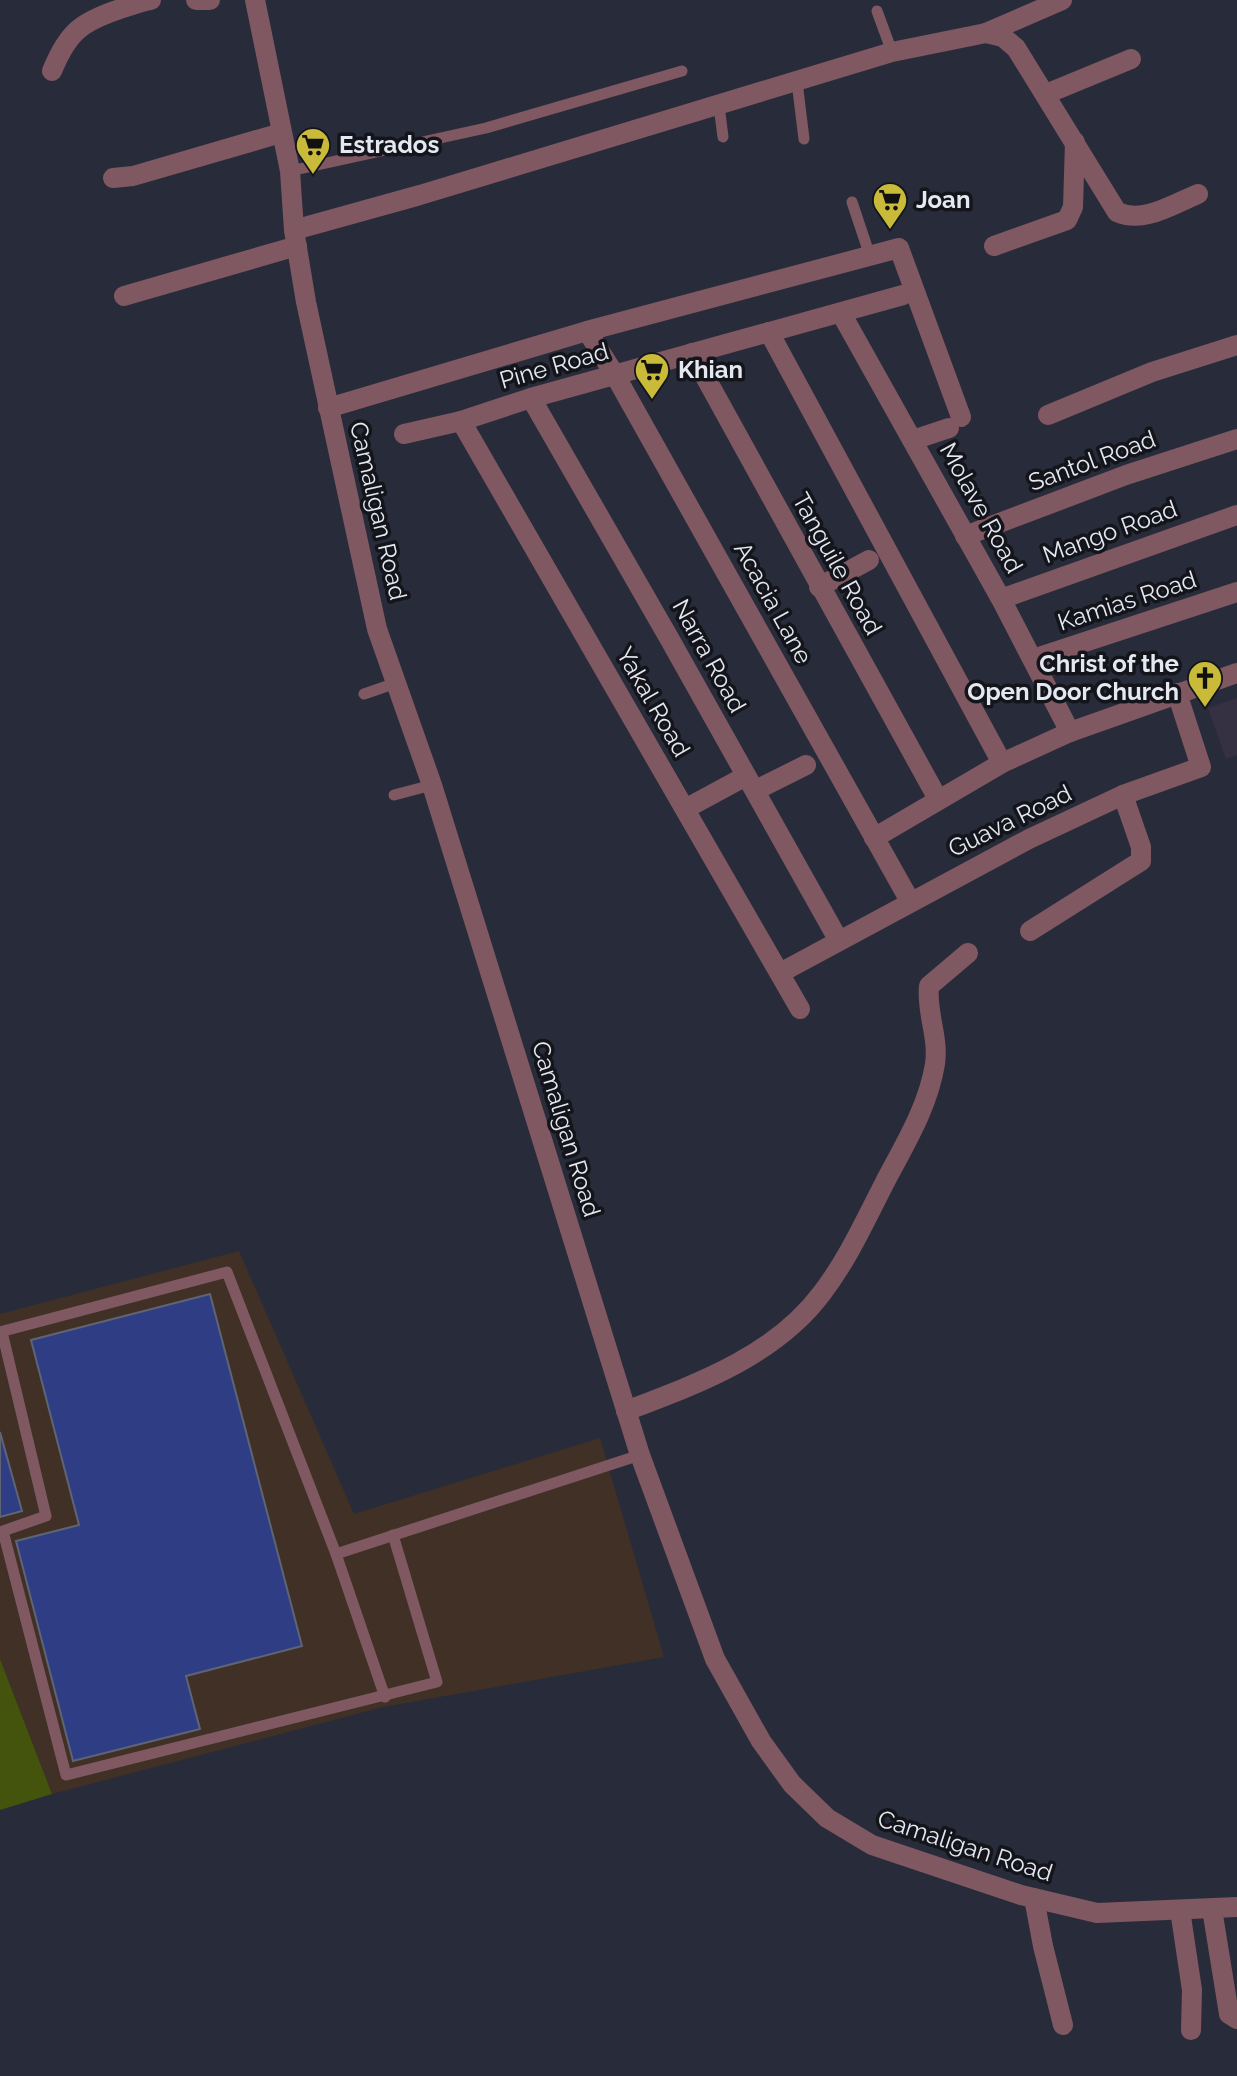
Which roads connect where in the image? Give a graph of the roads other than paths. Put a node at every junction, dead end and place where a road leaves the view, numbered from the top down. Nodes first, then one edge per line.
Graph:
1 (151, 0) edge
2 (196, 0) edge
3 (210, 0) edge
4 (255, 0) edge
5 (1062, 0) edge
6 (877, 11) dead end
7 (986, 33) junction
8 (892, 52) junction
9 (1131, 59) dead end
10 (52, 71) dead end
11 (682, 71) dead end
12 (797, 82) junction
13 (1046, 94) junction
14 (719, 106) junction
15 (281, 133) junction
16 (723, 137) dead end
17 (804, 139) dead end
18 (1075, 142) junction
19 (290, 171) junction
20 (113, 178) dead end
21 (1198, 194) dead end
22 (852, 202) dead end
23 (296, 238) junction
24 (994, 246) dead end
25 (870, 256) junction
26 (903, 295) dead end
27 (124, 296) dead end
28 (841, 313) junction
29 (587, 331) junction
30 (769, 332) junction
31 (1237, 345) edge
32 (692, 353) junction
33 (615, 375) junction
34 (531, 398) junction
35 (328, 408) junction
36 (1048, 415) dead end
37 (461, 421) junction
38 (404, 434) dead end
39 (1237, 439) edge
40 (913, 440) junction
41 (1237, 515) edge
42 (965, 536) junction
43 (869, 560) dead end
44 (819, 587) junction
45 (1237, 592) edge
46 (1001, 599) junction
47 (1033, 659) junction
48 (1237, 673) edge
49 (396, 683) junction
50 (1177, 693) junction
51 (364, 694) dead end
52 (1070, 732) junction
53 (1002, 763) junction
54 (806, 765) dead end
55 (751, 783) junction
56 (432, 785) junction
57 (394, 795) dead end
58 (1123, 795) junction
59 (938, 799) junction
60 (685, 809) junction
61 (874, 838) junction
62 (910, 901) junction
63 (1030, 931) dead end
64 (839, 941) junction
65 (968, 953) dead end
66 (780, 973) junction
67 (800, 1009) dead end
68 (1, 1332) edge
69 (626, 1411) junction
70 (640, 1455) junction
71 (393, 1535) junction
72 (336, 1554) junction
73 (385, 1697) junction
74 (1034, 1898) junction
75 (1237, 1907) edge
76 (1212, 1909) junction
77 (1180, 1910) junction
78 (1237, 2019) edge
79 (1063, 2025) dead end
80 (1191, 2030) dead end

1 - 10 street
2 - 3 street
4 - 15 street, Camaligan Road
5 - 7 street
6 - 8 lane
7 - 8 street
7 - 13 street
8 - 12 street
9 - 13 street
11 - 19 lane
12 - 14 street
12 - 17 lane
13 - 18 street
14 - 16 lane
14 - 23 street
15 - 19 street, Camaligan Road
15 - 20 street
18 - 21 street
18 - 24 street
19 - 23 street, Camaligan Road
22 - 25 lane
23 - 27 street
23 - 35 street, Camaligan Road
25 - 29 street
25 - 40 street
26 - 28 street, Pine Road
28 - 30 street, Pine Road
28 - 40 street, Molave Road
29 - 33 street, Acacia Lane
29 - 35 street
30 - 32 street, Pine Road
30 - 53 street
31 - 36 street
32 - 33 street, Pine Road
32 - 44 street, Tanguile Road
33 - 34 street, Pine Road
33 - 61 street, Acacia Lane
34 - 37 street, Pine Road
34 - 55 street, Narra Road
35 - 49 street, Camaligan Road
37 - 38 street, Pine Road
37 - 60 street, Yakal Road
39 - 42 street, Santol Road
40 - 42 street, Molave Road
41 - 46 street, Mango Road
42 - 46 street, Molave Road
43 - 44 street
44 - 59 street, Tanguile Road
45 - 47 street, Kamias Road
46 - 47 street, Molave Road
47 - 52 street, Molave Road
48 - 50 street
49 - 51 lane
49 - 56 street, Camaligan Road
50 - 52 street
50 - 58 street, Guava Road
52 - 53 street
53 - 59 street
54 - 55 street
55 - 60 street
55 - 64 street, Narra Road
56 - 57 lane
56 - 69 street, Camaligan Road
58 - 62 street, Guava Road
58 - 63 street
59 - 61 street
60 - 66 street, Yakal Road
61 - 62 street, Acacia Lane
62 - 64 street, Guava Road
64 - 66 street, Guava Road
65 - 69 street
66 - 67 street, Yakal Road
68 - 72 lane
68 - 73 lane
69 - 70 street, Camaligan Road
70 - 71 lane
70 - 74 street, Camaligan Road
71 - 72 lane
71 - 73 lane
72 - 73 lane
74 - 77 street, Camaligan Road
74 - 79 street
75 - 76 street, Camaligan Road
76 - 77 street, Camaligan Road
76 - 78 street
77 - 80 street

